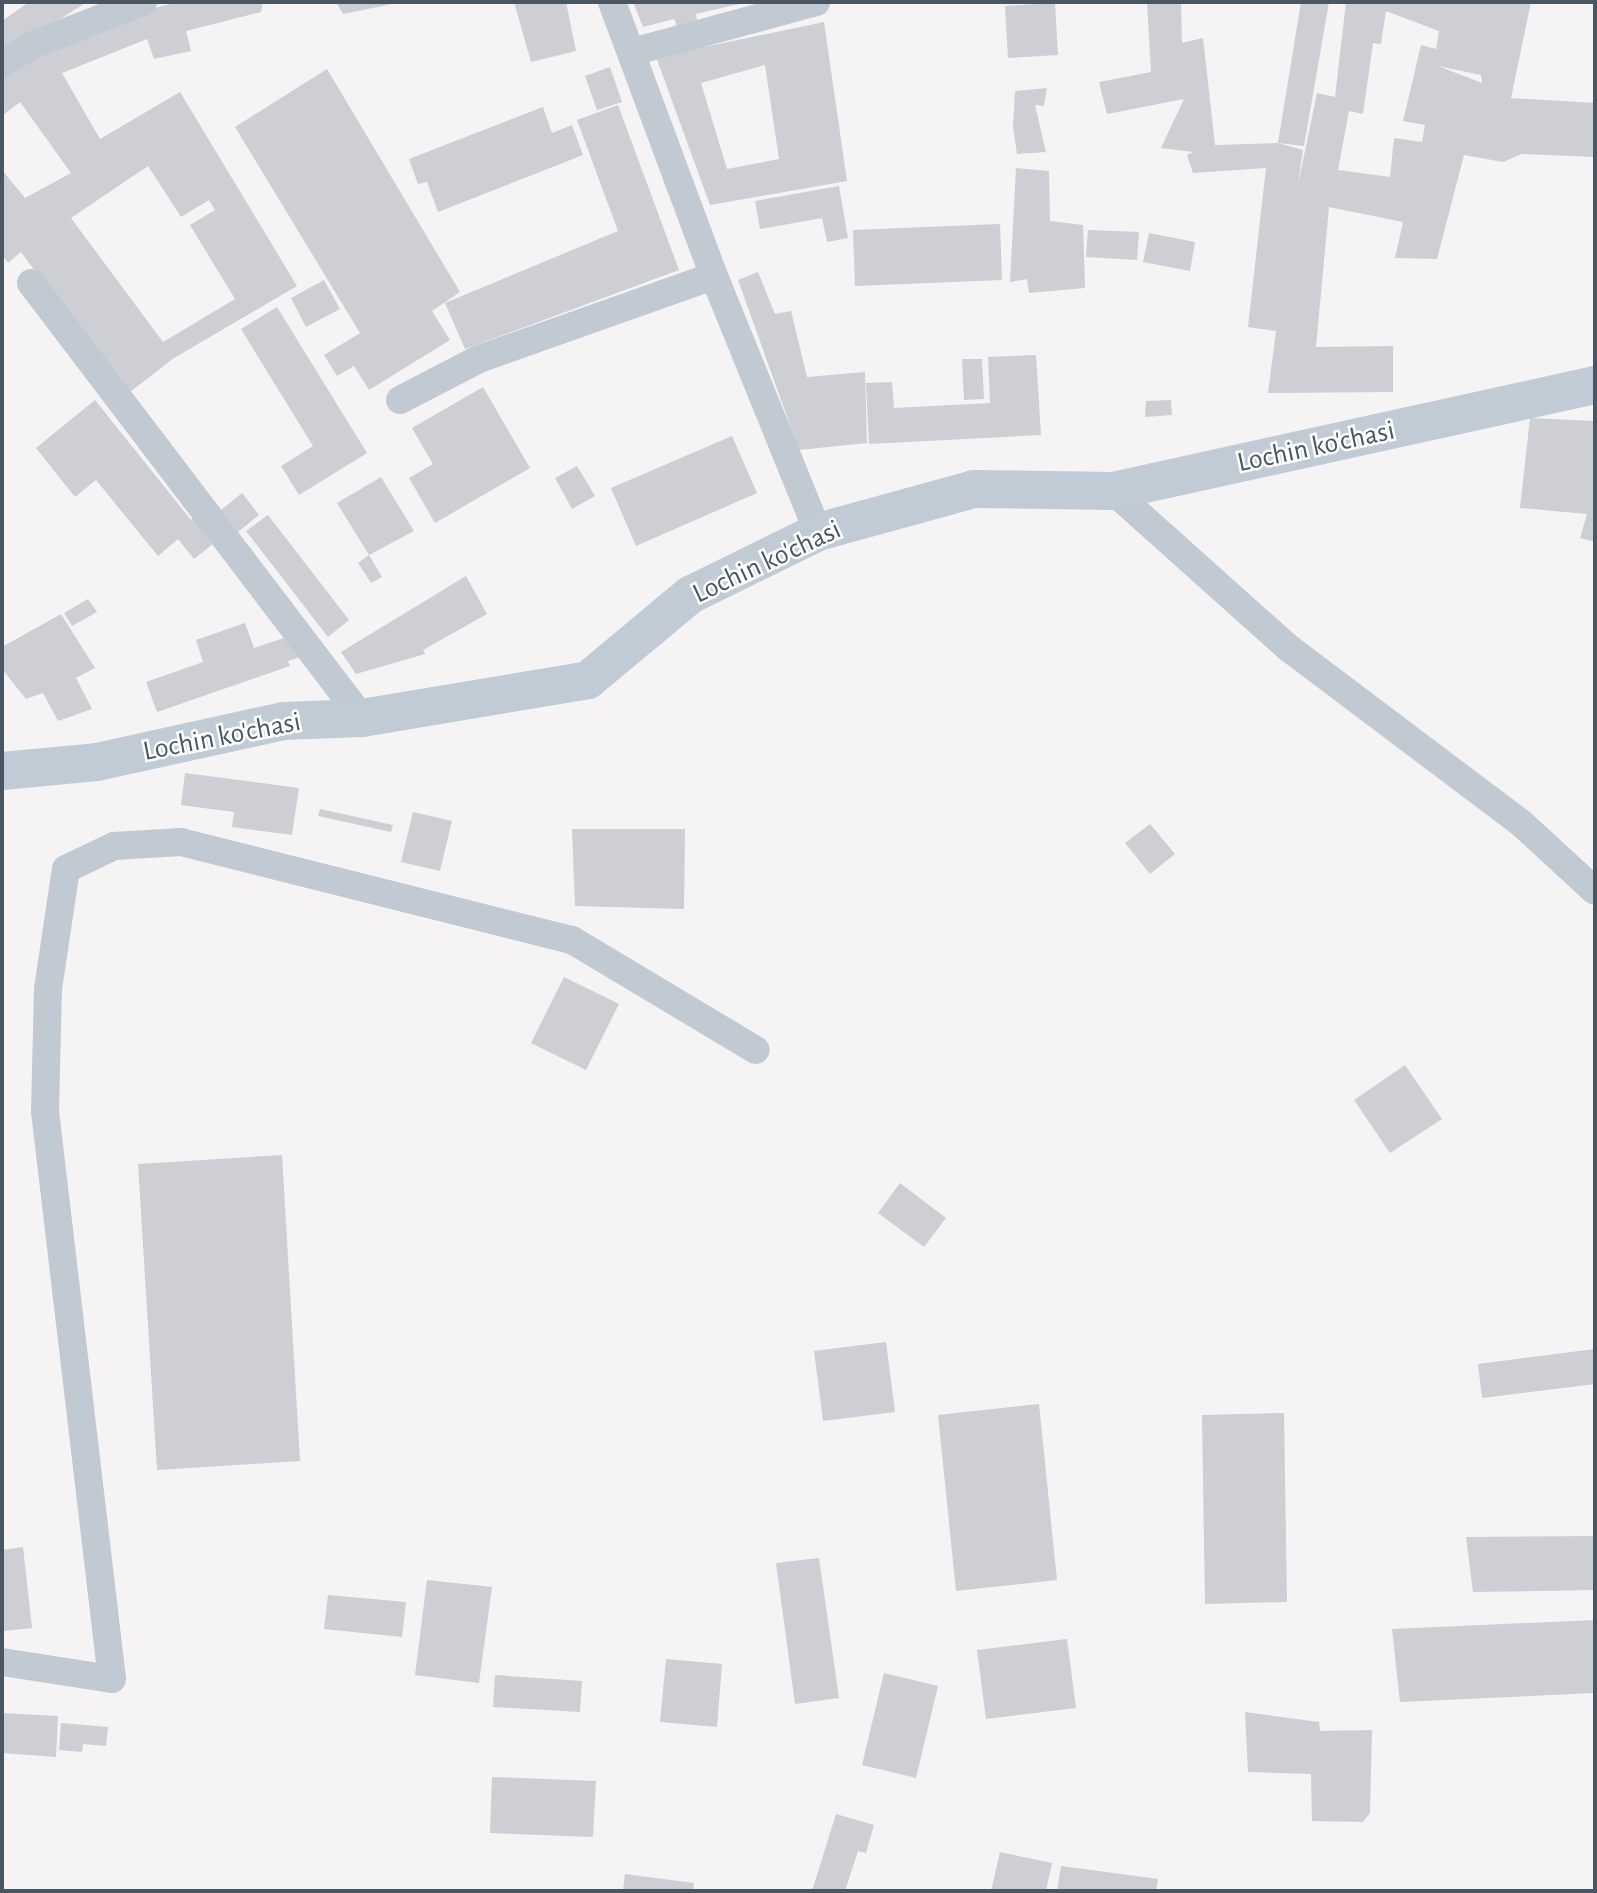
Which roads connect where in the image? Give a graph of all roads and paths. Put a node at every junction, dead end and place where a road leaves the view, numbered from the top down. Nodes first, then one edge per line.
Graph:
1 (143, 2) edge
2 (612, 2) edge
3 (816, 2) edge
4 (632, 52) junction
5 (2, 64) edge
6 (713, 276) junction
7 (31, 283) dead end
8 (1595, 385) edge
9 (400, 400) dead end
10 (1113, 491) junction
11 (818, 532) junction
12 (362, 718) junction
13 (2, 771) edge
14 (1595, 891) edge
15 (756, 1050) dead end
16 (2, 1662) edge

1 - 5 street
2 - 4 street
3 - 4 street
4 - 6 street
6 - 9 street
6 - 11 street
7 - 12 street
8 - 10 street, Lochin ko'chasi
10 - 11 street, Lochin ko'chasi
10 - 14 street
11 - 12 street, Lochin ko'chasi
12 - 13 street, Lochin ko'chasi
15 - 16 street

